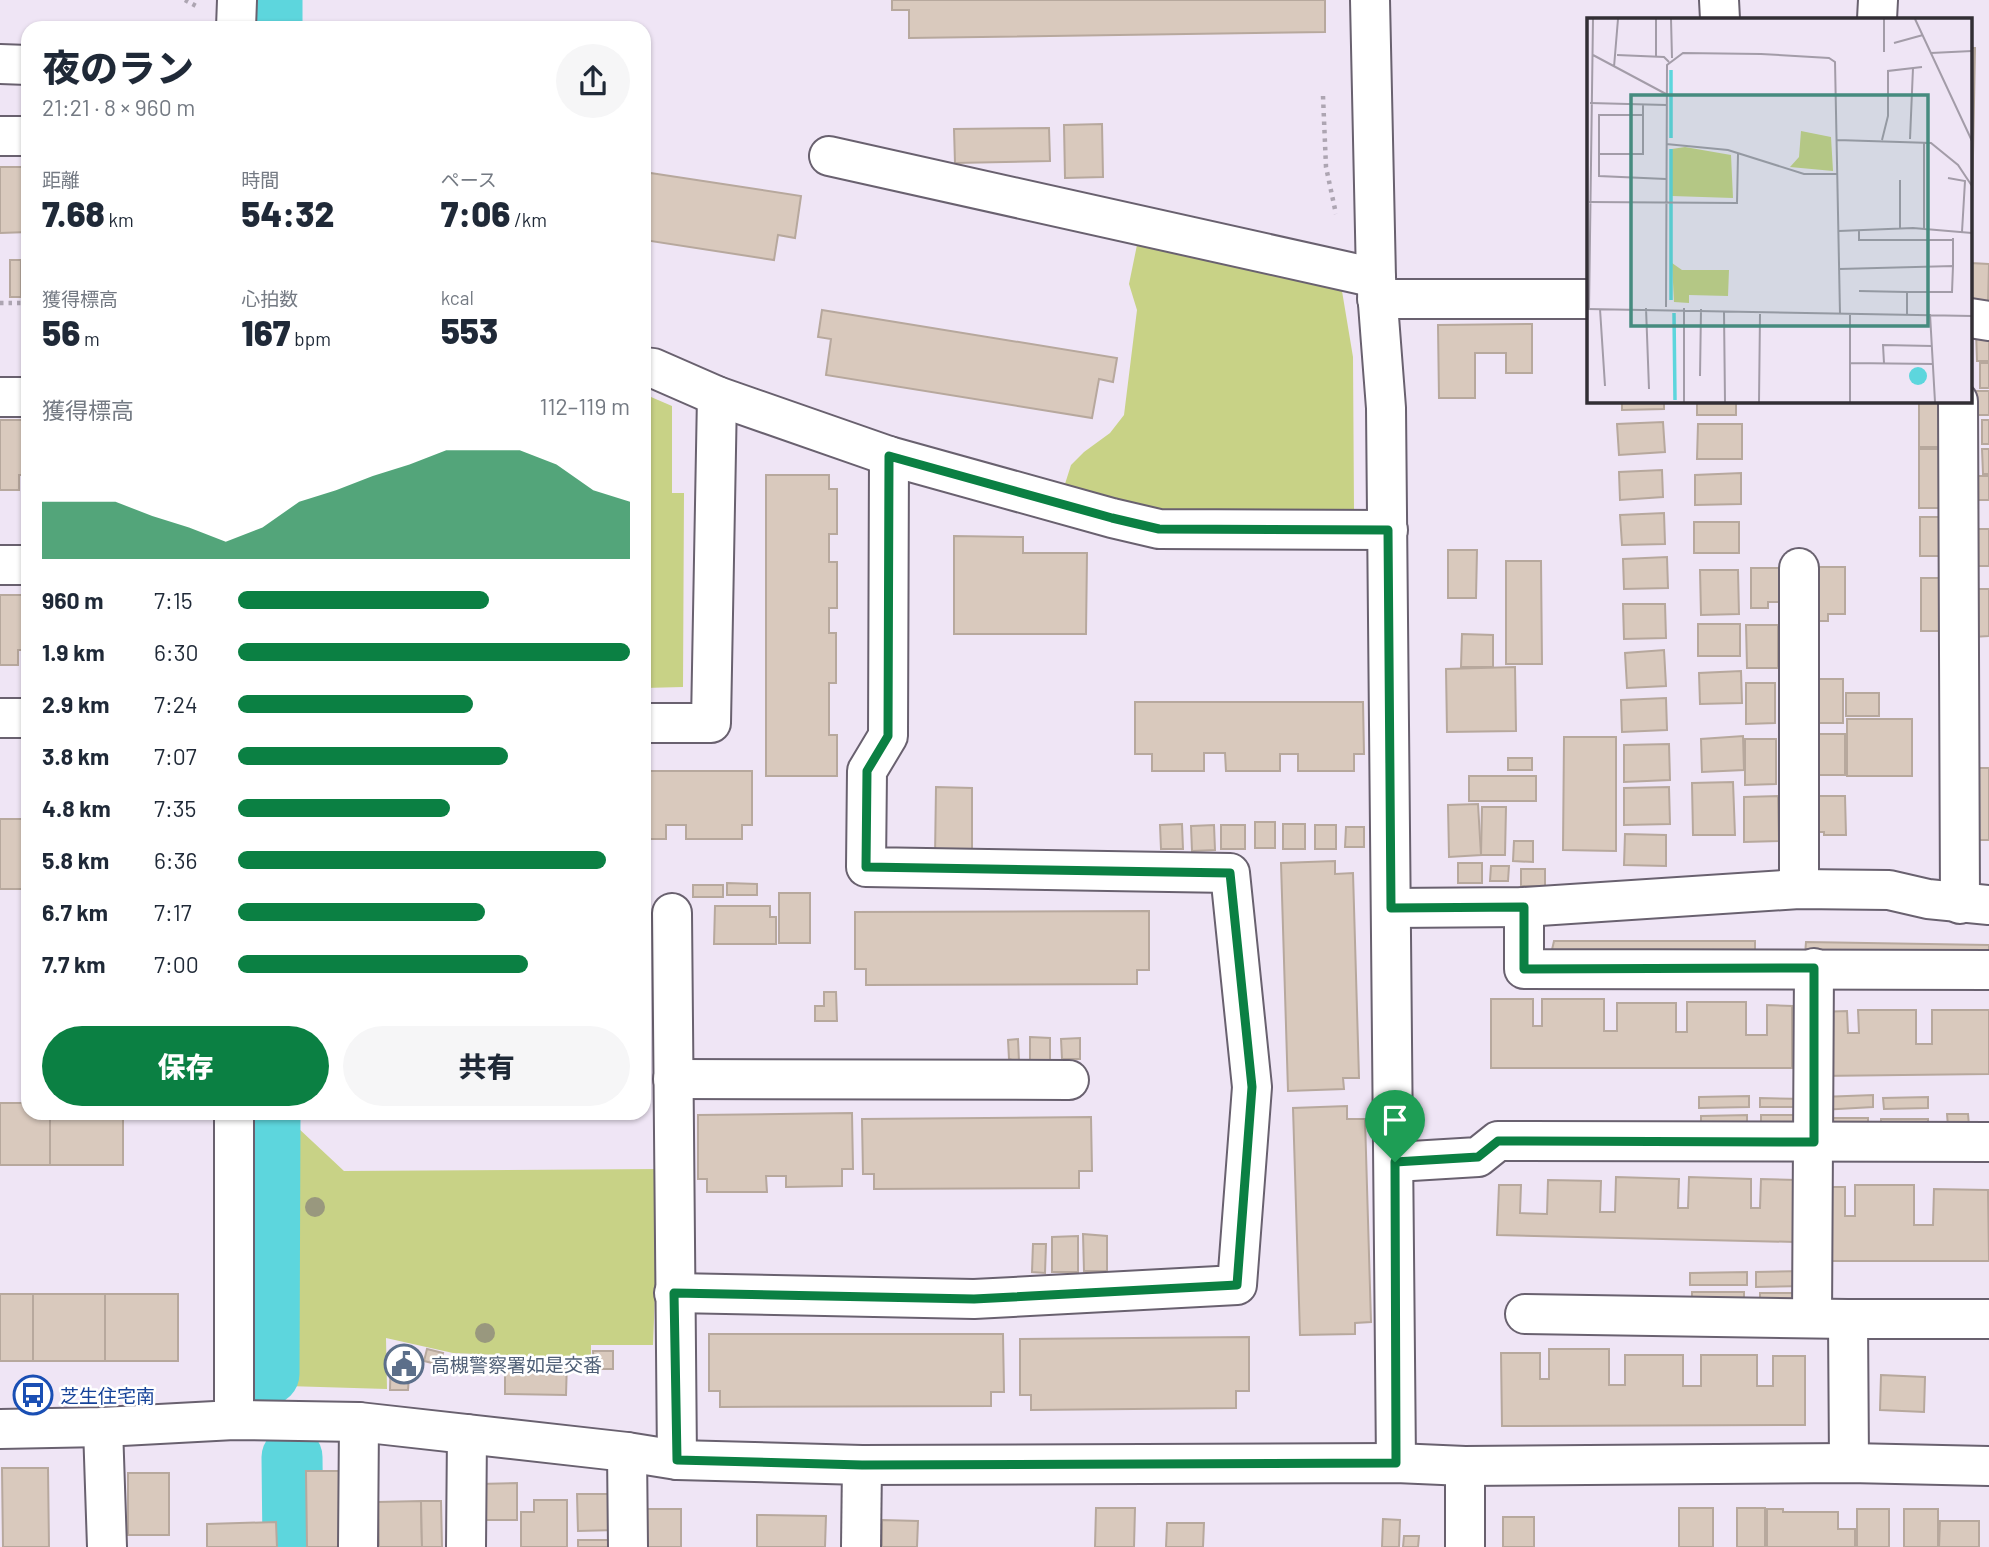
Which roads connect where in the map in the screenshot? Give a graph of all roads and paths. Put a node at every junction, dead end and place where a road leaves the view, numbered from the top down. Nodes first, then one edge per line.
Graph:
1 (237, 0) edge
2 (1370, 0) edge
3 (1719, 0) edge
4 (1878, 0) edge
5 (1720, 18) edge
6 (1877, 18) edge
7 (236, 21) edge
8 (0, 64) edge
9 (21, 65) edge
10 (1323, 96) dead end
11 (0, 136) edge
12 (21, 136) edge
13 (828, 156) dead end
14 (1338, 220) dead end
15 (1377, 289) junction
16 (1587, 299) edge
17 (0, 303) edge
18 (21, 303) edge
19 (651, 369) edge
20 (717, 396) junction
21 (0, 397) edge
22 (21, 397) edge
23 (1958, 402) edge
24 (889, 456) junction
25 (1388, 530) junction
26 (0, 565) edge
27 (21, 565) edge
28 (1798, 568) dead end
29 (0, 718) edge
30 (21, 718) edge
31 (651, 723) edge
32 (1799, 889) junction
33 (1975, 904) edge
34 (1524, 907) junction
35 (1391, 908) junction
36 (672, 913) dead end
37 (1814, 968) junction
38 (1989, 970) edge
39 (673, 1079) junction
40 (1069, 1080) dead end
41 (234, 1120) edge
42 (1814, 1142) junction
43 (1989, 1142) edge
44 (1395, 1162) junction
45 (674, 1293) junction
46 (1525, 1314) dead end
47 (1830, 1319) junction
48 (1989, 1319) edge
49 (234, 1420) junction
50 (359, 1422) junction
51 (103, 1427) junction
52 (0, 1429) edge
53 (467, 1434) junction
54 (627, 1452) junction
55 (677, 1460) junction
56 (1396, 1463) junction
57 (1849, 1463) junction
58 (862, 1465) junction
59 (1465, 1465) junction
60 (1989, 1466) edge
61 (107, 1547) edge
62 (358, 1547) edge
63 (466, 1547) edge
64 (628, 1547) edge
65 (861, 1547) edge
66 (1465, 1547) edge

1 - 7 street
2 - 15 street
3 - 5 street
4 - 6 street
8 - 9 street
10 - 14 path
11 - 12 street
13 - 15 street
15 - 16 street
15 - 25 street
17 - 18 path
19 - 20 street
20 - 24 street
20 - 31 street
21 - 22 street
23 - 33 street
24 - 25 street
24 - 45 street
25 - 35 street
26 - 27 street
28 - 32 street
29 - 30 street
32 - 33 street
32 - 34 street
34 - 35 street
34 - 37 street
35 - 44 street
36 - 39 street
37 - 38 street
37 - 42 street
39 - 40 street
39 - 45 street
41 - 49 street
42 - 43 street
42 - 44 street
42 - 47 street
44 - 56 street
45 - 55 street
46 - 47 street
47 - 48 street
47 - 57 street
49 - 50 street
49 - 51 street
50 - 53 street
50 - 62 street
51 - 52 street
51 - 61 street
53 - 54 street
53 - 63 street
54 - 55 street
54 - 64 street
55 - 58 street
56 - 58 street
56 - 59 street
57 - 59 street
57 - 60 street
58 - 65 street
59 - 66 street

